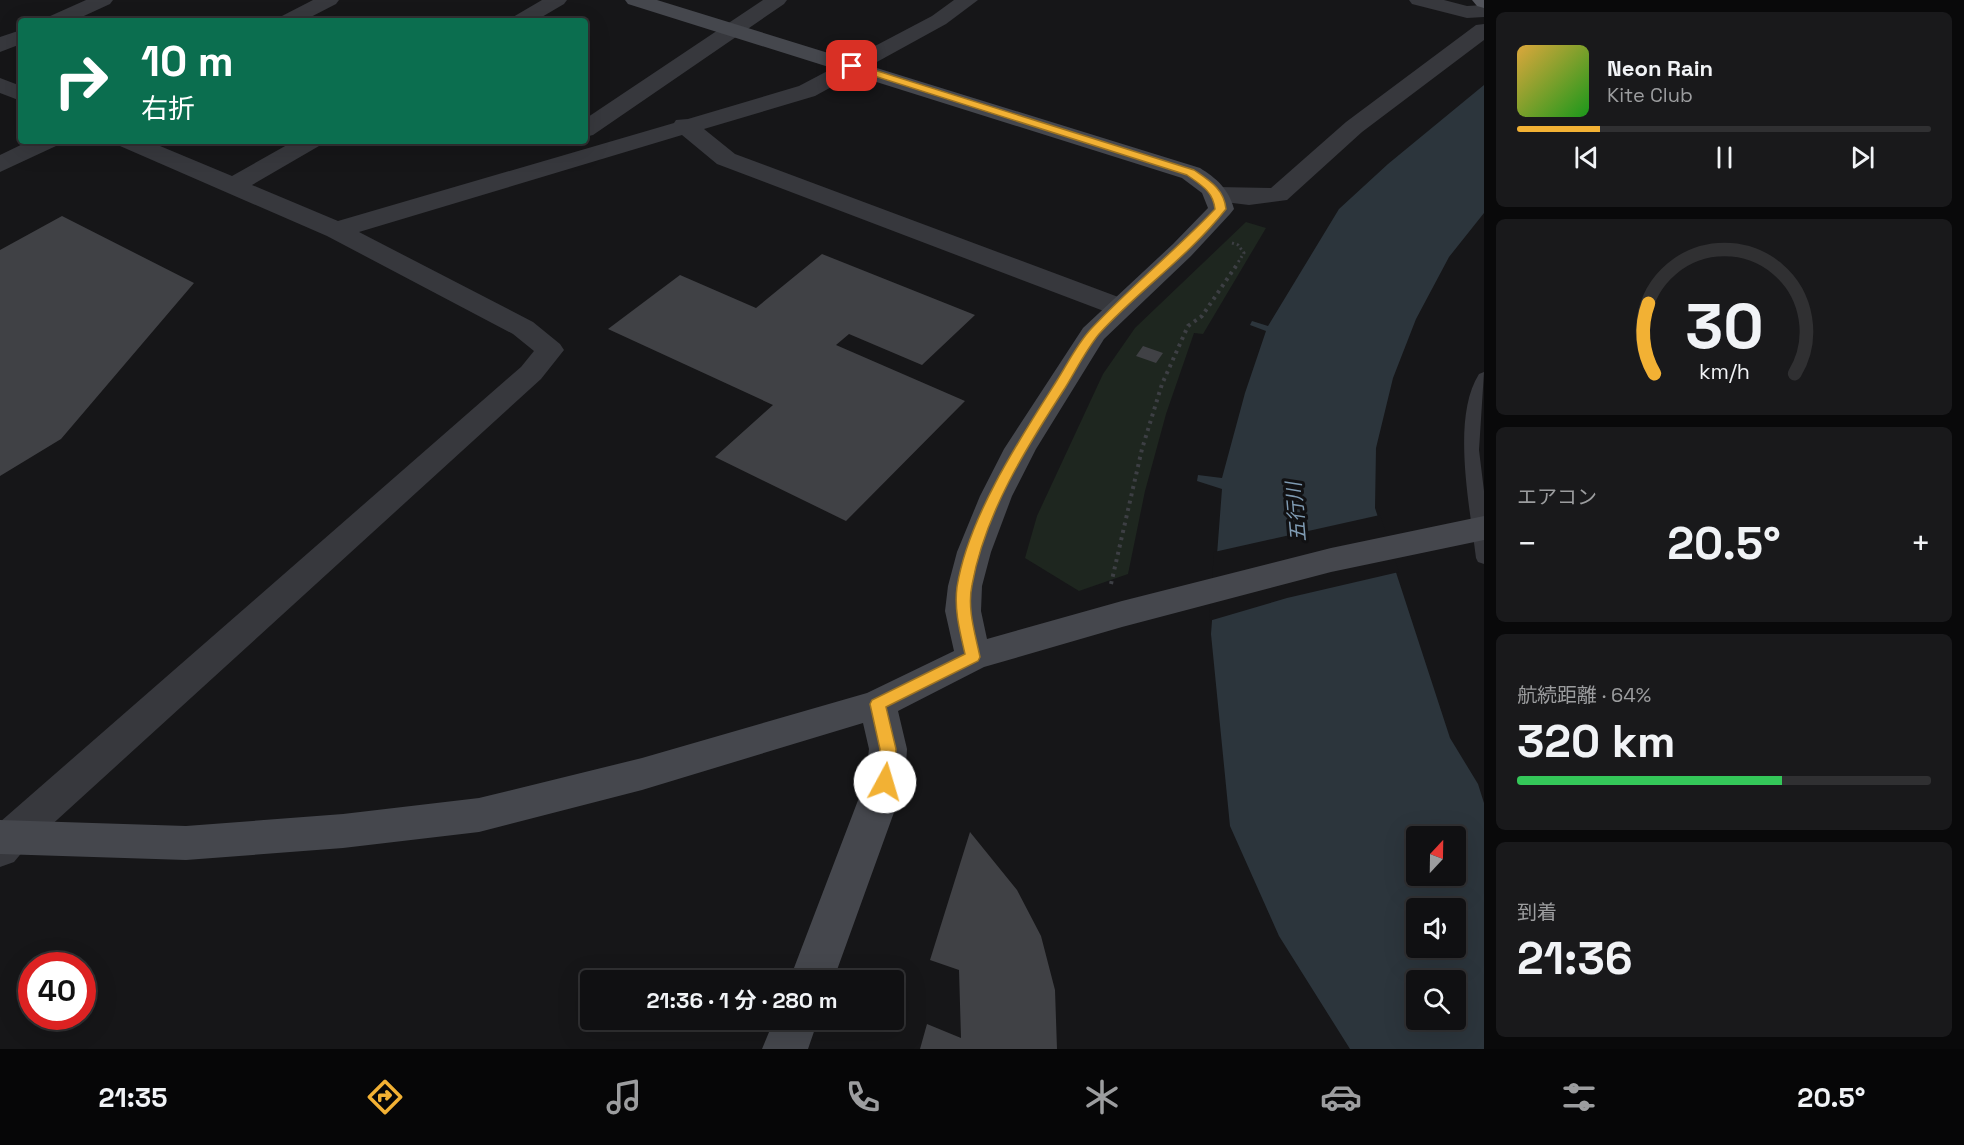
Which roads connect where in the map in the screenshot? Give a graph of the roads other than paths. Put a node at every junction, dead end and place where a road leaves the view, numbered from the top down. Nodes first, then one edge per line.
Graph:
1 (103, 0) edge
2 (329, 0) edge
3 (556, 0) edge
4 (634, 0) edge
5 (777, 0) edge
6 (968, 0) edge
7 (1419, 0) edge
8 (1484, 11) edge
9 (62, 18) edge
10 (293, 18) edge
11 (525, 18) edge
12 (1484, 30) edge
13 (735, 31) junction
14 (18, 37) edge
15 (0, 45) edge
16 (852, 66) junction
17 (0, 85) edge
18 (18, 93) edge
19 (684, 125) junction
20 (588, 128) edge
21 (42, 144) edge
22 (135, 144) edge
23 (306, 144) edge
24 (564, 144) edge
25 (0, 165) edge
26 (518, 175) junction
27 (233, 186) junction
28 (1217, 195) junction
29 (336, 230) junction
30 (1119, 307) junction
31 (1484, 376) edge
32 (1477, 537) edge
33 (973, 657) junction
34 (878, 704) junction
35 (3, 841) edge
36 (815, 970) edge
37 (792, 1030) edge
38 (785, 1049) edge

1 - 9 street
2 - 10 street
3 - 11 street
4 - 13 street
5 - 13 street
6 - 16 street
7 - 8 street
12 - 28 street
13 - 16 street
13 - 20 street
14 - 15 street
16 - 19 street
16 - 28 street
17 - 18 street
19 - 26 street
19 - 30 street
21 - 25 street
22 - 27 street
23 - 27 street
24 - 26 street
26 - 29 street
27 - 29 street
28 - 30 street
29 - 35 street
30 - 33 street
31 - 32 lane
32 - 33 street
33 - 34 street
34 - 35 street
34 - 36 street
37 - 38 street

